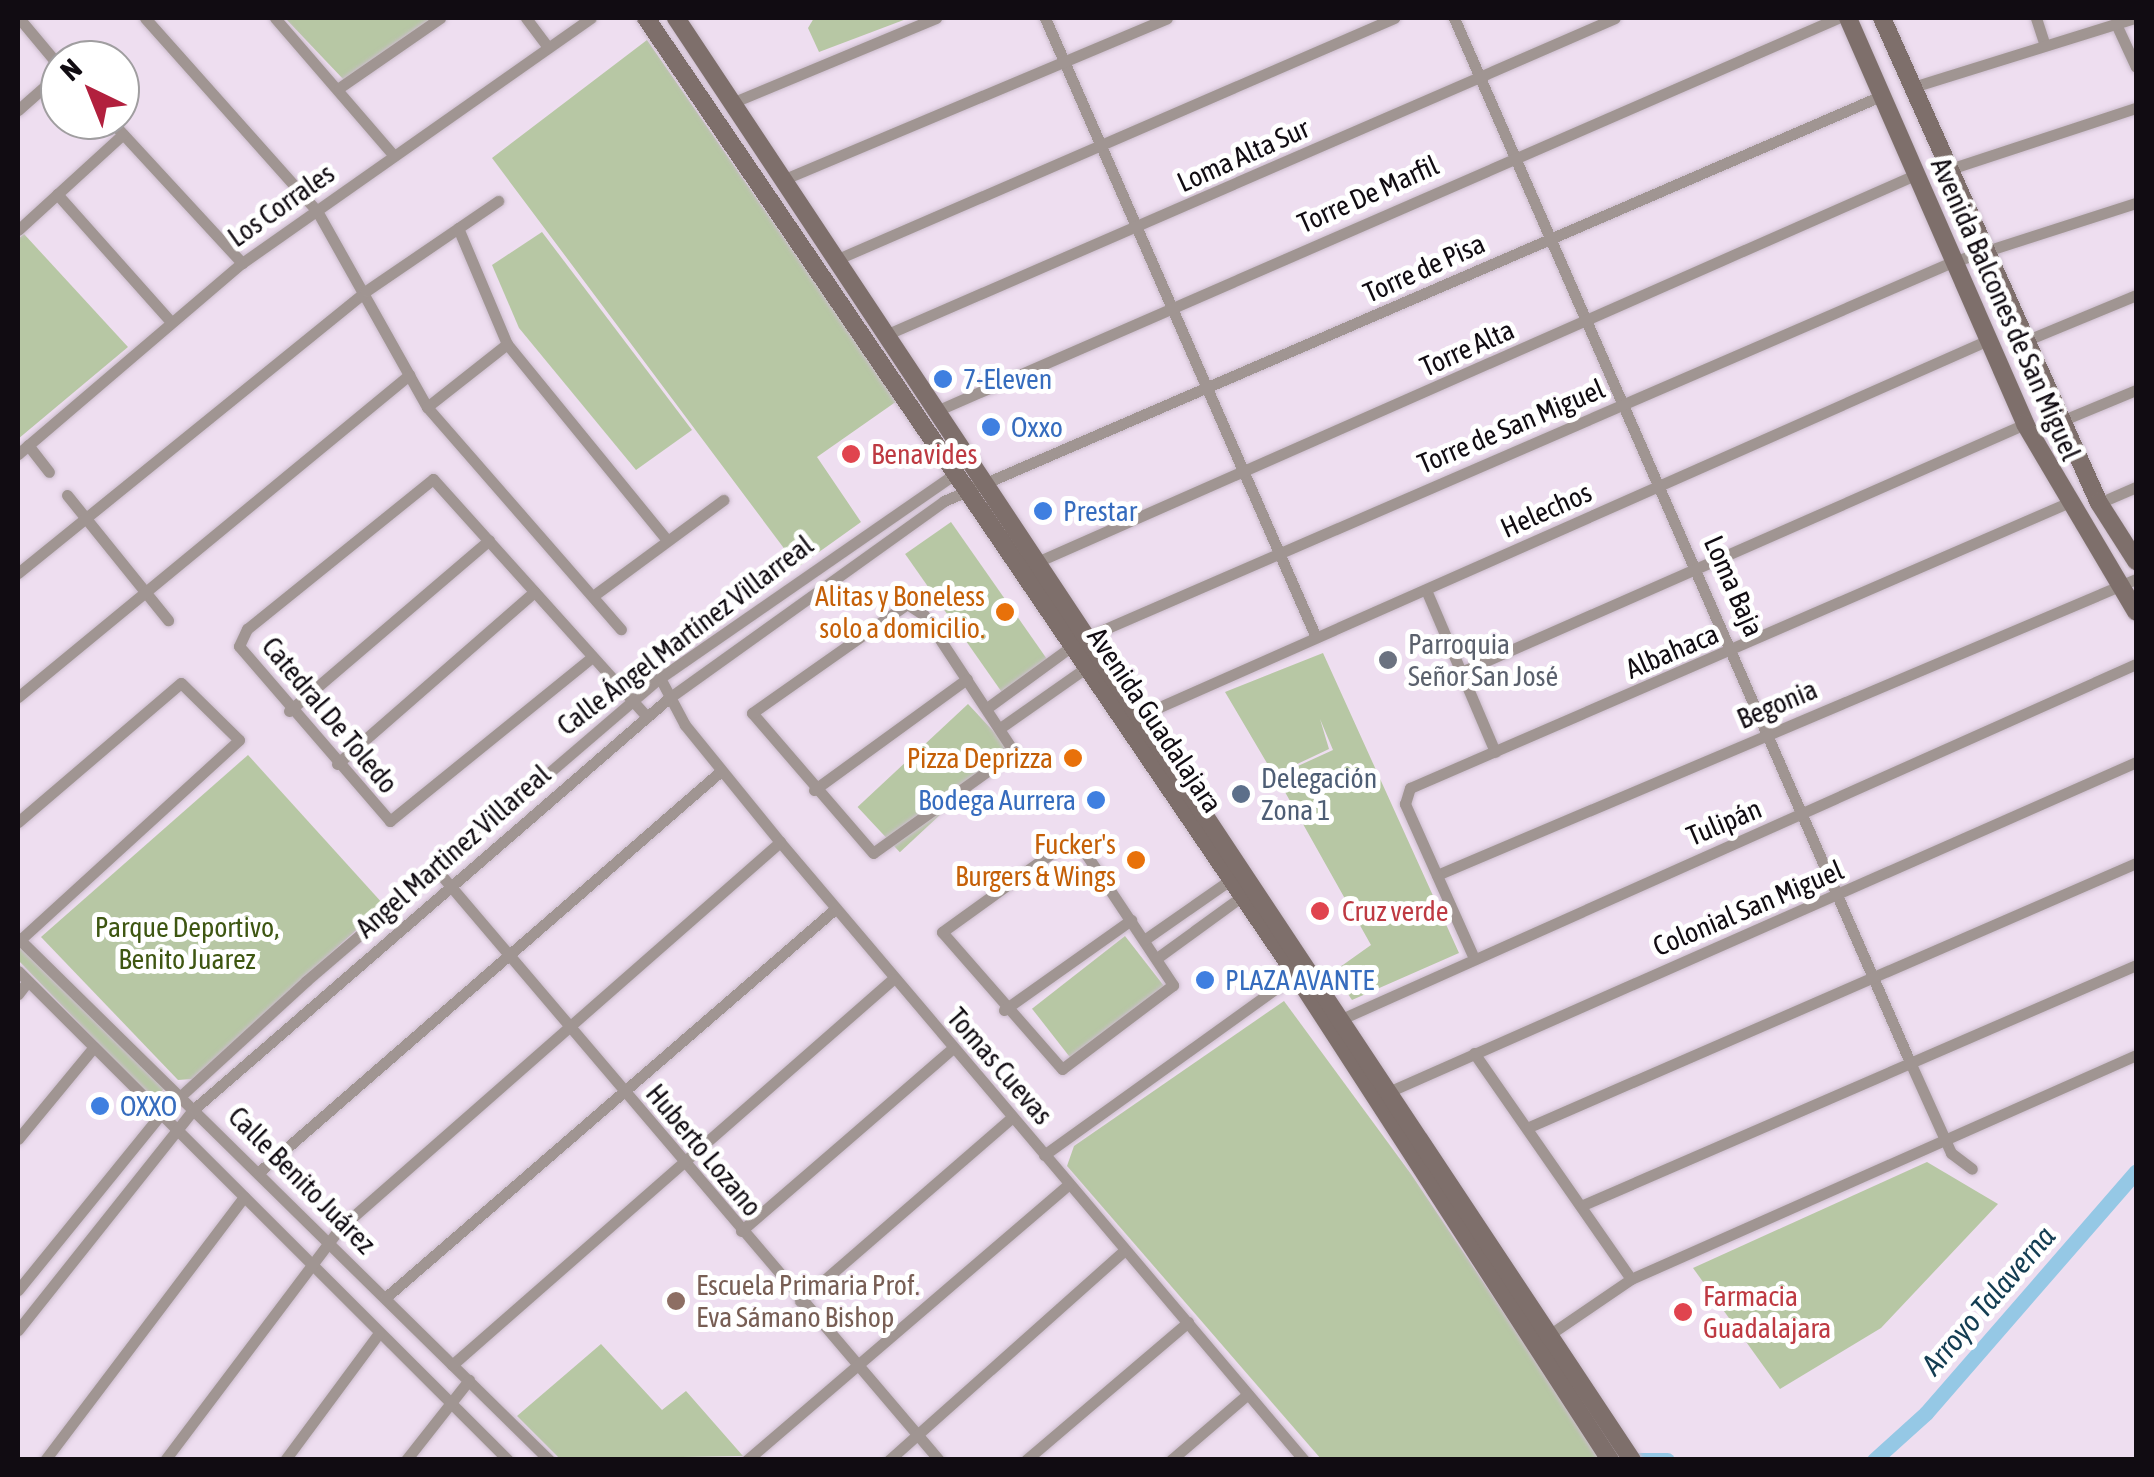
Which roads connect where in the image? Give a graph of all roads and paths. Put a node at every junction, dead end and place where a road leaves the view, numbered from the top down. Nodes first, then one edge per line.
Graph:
1 (19, 18) edge
2 (145, 18) edge
3 (275, 18) edge
4 (440, 18) edge
5 (526, 18) edge
6 (590, 18) edge
7 (646, 18) edge
8 (676, 18) edge
9 (936, 18) edge
10 (1045, 18) edge
11 (1167, 18) edge
12 (1394, 18) edge
13 (1454, 18) edge
14 (1615, 18) edge
15 (1838, 18) edge
16 (1848, 18) edge
17 (1882, 18) edge
18 (2036, 18) edge
19 (2135, 18) edge
20 (2116, 24) junction
21 (40, 45) edge
22 (2045, 45) junction
23 (547, 46) junction
24 (1064, 63) junction
25 (2136, 67) edge
26 (1480, 77) junction
27 (1913, 86) junction
28 (339, 88) junction
29 (40, 89) edge
30 (1881, 96) junction
31 (734, 102) junction
32 (2136, 108) edge
33 (18, 110) edge
34 (116, 140) edge
35 (129, 140) edge
36 (1103, 148) junction
37 (394, 156) junction
38 (1514, 158) junction
39 (1950, 170) junction
40 (1915, 175) junction
41 (787, 178) junction
42 (58, 194) junction
43 (498, 201) dead end
44 (2136, 203) edge
45 (316, 211) junction
46 (458, 228) junction
47 (18, 230) edge
48 (1138, 230) junction
49 (1552, 240) junction
50 (1986, 252) junction
51 (840, 258) junction
52 (1952, 262) junction
53 (242, 263) junction
54 (366, 291) junction
55 (2136, 294) edge
56 (1170, 308) junction
57 (1589, 320) junction
58 (171, 322) junction
59 (890, 334) junction
60 (1988, 340) junction
61 (2025, 341) junction
62 (506, 344) junction
63 (408, 375) junction
64 (2136, 390) edge
65 (1206, 392) junction
66 (1624, 404) junction
67 (427, 407) junction
68 (940, 409) junction
69 (921, 420) junction
70 (2061, 421) junction
71 (2025, 424) junction
72 (23, 449) edge
73 (974, 462) junction
74 (49, 472) dead end
75 (956, 472) junction
76 (1244, 475) junction
77 (984, 480) junction
78 (1662, 485) junction
79 (2136, 487) edge
80 (967, 489) junction
81 (67, 495) dead end
82 (723, 500) dead end
83 (2099, 503) junction
84 (2065, 504) junction
85 (86, 517) junction
86 (489, 540) junction
87 (667, 540) junction
88 (1279, 554) junction
89 (2136, 561) edge
90 (1037, 562) junction
91 (1698, 570) junction
92 (18, 573) edge
93 (2136, 580) edge
94 (2115, 585) junction
95 (1426, 590) junction
96 (146, 591) junction
97 (534, 592) junction
98 (593, 596) junction
99 (2136, 612) edge
100 (168, 620) dead end
101 (621, 630) dead end
102 (1315, 635) junction
103 (1080, 641) junction
104 (1736, 651) junction
105 (591, 658) junction
106 (2136, 664) edge
107 (1086, 667) junction
108 (1462, 672) junction
109 (660, 678) junction
110 (967, 679) junction
111 (18, 697) edge
112 (670, 698) junction
113 (632, 701) junction
114 (987, 708) junction
115 (289, 711) junction
116 (647, 717) junction
117 (1133, 719) junction
118 (1000, 728) junction
119 (1772, 734) junction
120 (1495, 752) junction
121 (2136, 762) edge
122 (336, 764) junction
123 (721, 771) junction
124 (814, 790) junction
125 (1806, 814) junction
126 (18, 822) edge
127 (780, 842) junction
128 (2136, 863) edge
129 (1229, 868) junction
130 (436, 869) junction
131 (1437, 875) junction
132 (450, 885) junction
133 (1841, 896) junction
134 (1241, 897) junction
135 (836, 909) junction
136 (1130, 920) junction
137 (19, 939) edge
138 (1144, 940) junction
139 (506, 956) junction
140 (1473, 956) junction
141 (1157, 958) junction
142 (2136, 965) edge
143 (1302, 969) junction
144 (18, 971) edge
145 (1876, 978) junction
146 (893, 979) junction
147 (28, 982) junction
148 (18, 994) edge
149 (1004, 1010) junction
150 (1337, 1021) junction
151 (564, 1026) junction
152 (93, 1048) junction
153 (952, 1049) junction
154 (1474, 1053) junction
155 (2136, 1055) edge
156 (1910, 1062) junction
157 (623, 1093) junction
158 (1384, 1094) junction
159 (180, 1095) junction
160 (194, 1109) junction
161 (161, 1114) junction
162 (1012, 1118) junction
163 (1530, 1127) junction
164 (177, 1130) junction
165 (18, 1138) edge
166 (1945, 1140) junction
167 (1044, 1155) junction
168 (682, 1161) junction
169 (1972, 1170) dead end
170 (259, 1172) junction
171 (1068, 1185) junction
172 (244, 1196) junction
173 (1583, 1205) junction
174 (741, 1231) junction
175 (330, 1242) junction
176 (1126, 1250) junction
177 (313, 1264) junction
178 (1631, 1279) junction
179 (18, 1290) edge
180 (386, 1298) junction
181 (800, 1301) junction
182 (1188, 1322) junction
183 (18, 1330) edge
184 (379, 1333) junction
185 (1542, 1339) junction
186 (856, 1362) junction
187 (452, 1365) junction
188 (469, 1380) junction
189 (1248, 1394) junction
190 (450, 1402) junction
191 (917, 1435) junction
192 (1608, 1458) edge
193 (1631, 1458) edge
194 (46, 1460) edge
195 (165, 1460) edge
196 (286, 1460) edge
197 (406, 1460) edge
198 (508, 1460) edge
199 (549, 1460) edge
200 (747, 1460) edge
201 (889, 1460) edge
202 (938, 1460) edge
203 (1026, 1460) edge
204 (1171, 1460) edge
205 (1304, 1460) edge

1 - 21 street
2 - 45 street
3 - 28 street
4 - 28 street
5 - 23 street
6 - 23 street, Los Corrales
7 - 69 main road, Avenida Guadalajara
8 - 31 main road, Avenida Guadalajara
9 - 31 street
10 - 24 street
11 - 24 street
12 - 36 street
13 - 26 street, Loma Baja
14 - 26 street, Loma Alta Sur
15 - 38 street, Torre De Marfil
16 - 30 main road, Avenida Balcones de San Miguel
17 - 27 main road, Avenida Balcones de San Miguel
18 - 22 street
19 - 20 street
20 - 22 street
20 - 25 street
22 - 27 street
23 - 37 street, Los Corrales
24 - 36 street
24 - 41 street
26 - 38 street, Loma Baja
26 - 48 street, Loma Alta Sur
27 - 39 main road, Avenida Balcones de San Miguel
28 - 37 street
29 - 33 street
30 - 40 main road, Avenida Balcones de San Miguel
30 - 49 street, Torre de Pisa
31 - 41 main road, Avenida Guadalajara
32 - 39 street
34 - 42 street
35 - 53 street
36 - 48 street
36 - 51 street
37 - 45 street, Los Corrales
38 - 49 street, Loma Baja
38 - 56 street, Torre De Marfil
39 - 50 main road, Avenida Balcones de San Miguel
40 - 52 main road, Avenida Balcones de San Miguel
40 - 57 street, Torre Alta
41 - 51 main road, Avenida Guadalajara
42 - 47 street
42 - 58 street
43 - 46 street
44 - 50 street, Torre de San Miguel
45 - 53 street, Los Corrales
45 - 54 street
46 - 54 street
46 - 62 street
48 - 56 street
48 - 59 street, Loma Alta Sur
49 - 57 street, Loma Baja
49 - 65 street, Torre de Pisa
50 - 52 street, Torre de San Miguel
50 - 61 main road, Avenida Balcones de San Miguel
51 - 59 main road, Avenida Guadalajara
52 - 60 main road, Avenida Balcones de San Miguel
52 - 66 street, Torre de San Miguel
53 - 58 street, Los Corrales
54 - 63 street
54 - 85 street
55 - 61 street
56 - 65 street
56 - 68 street, Torre De Marfil
57 - 66 street, Loma Baja
57 - 76 street, Torre Alta
58 - 72 street, Los Corrales
59 - 68 main road, Avenida Guadalajara
60 - 71 main road, Avenida Balcones de San Miguel
60 - 78 street, Helechos
61 - 70 main road, Avenida Balcones de San Miguel
62 - 67 street
62 - 87 street
63 - 67 street
63 - 96 street
64 - 70 street
65 - 76 street
65 - 77 street, Torre de Pisa
66 - 78 street, Loma Baja
66 - 88 street, Torre de San Miguel
67 - 98 street
68 - 69 street, Torre De Marfil
68 - 73 main road, Avenida Guadalajara
69 - 75 main road, Avenida Guadalajara
70 - 83 main road, Avenida Balcones de San Miguel
71 - 84 main road, Avenida Balcones de San Miguel
71 - 91 street
72 - 74 street
73 - 75 street, Calle Ángel Martínez Villarreal
73 - 77 main road, Avenida Guadalajara
75 - 80 main road, Avenida Guadalajara
75 - 109 street, Calle Ángel Martínez Villarreal
76 - 88 street
76 - 90 street, Torre Alta
77 - 80 street, Angel Martinez Villareal
77 - 90 main road, Avenida Guadalajara
78 - 91 street, Loma Baja
78 - 95 street, Helechos
79 - 83 street
80 - 103 main road, Avenida Guadalajara
80 - 112 street, Angel Martinez Villareal
81 - 85 street
82 - 87 street
83 - 89 main road, Avenida Balcones de San Miguel
84 - 94 main road, Avenida Balcones de San Miguel
84 - 104 street, Albahaca
85 - 92 street
85 - 96 street
86 - 97 street
86 - 115 street
86 - 115 street, Catedral De Toledo
87 - 98 street
88 - 102 street
88 - 103 street, Torre de San Miguel
90 - 103 main road, Avenida Guadalajara
91 - 104 street, Loma Baja
91 - 108 street
93 - 94 street, Begonia
94 - 99 main road, Avenida Balcones de San Miguel
94 - 119 street, Begonia
95 - 102 street, Helechos
95 - 108 street
96 - 100 street
96 - 111 street
97 - 105 street
97 - 122 street
98 - 101 street
102 - 117 street, Helechos
103 - 107 main road, Avenida Guadalajara
103 - 114 street, Torre de San Miguel
103 - 117 main road, Avenida Guadalajara
104 - 119 street, Loma Baja
104 - 120 street, Albahaca
105 - 113 street
105 - 122 street, Catedral De Toledo
106 - 125 street, Tulipán
107 - 117 main road, Avenida Guadalajara
107 - 118 street
108 - 120 street
109 - 112 street, Tomas Cuevas
109 - 113 street, Calle Ángel Martínez Villarreal
110 - 114 street
110 - 124 street
110 - 124 street
112 - 116 street, Angel Martinez Villareal
112 - 123 street, Tomas Cuevas
113 - 116 street
113 - 130 street, Calle Ángel Martínez Villarreal
114 - 118 street
115 - 122 street, Catedral De Toledo
116 - 132 street, Angel Martinez Villareal
117 - 129 main road, Avenida Guadalajara
118 - 124 street
119 - 125 street, Loma Baja
119 - 131 street, Begonia
120 - 131 street, Albahaca
121 - 133 street, Colonial San Miguel
123 - 127 street, Tomas Cuevas
123 - 139 street
125 - 133 street, Loma Baja
125 - 140 street, Tulipán
126 - 137 street
127 - 135 street, Tomas Cuevas
127 - 151 street
128 - 145 street
129 - 134 main road, Avenida Guadalajara
129 - 138 street
129 - 143 main road, Avenida Guadalajara
130 - 132 street, Huberto Lozano
130 - 159 street, Calle Ángel Martínez Villarreal
131 - 140 street
132 - 139 street, Huberto Lozano
132 - 160 street, Angel Martinez Villareal
133 - 145 street, Loma Baja
133 - 154 street, Colonial San Miguel
134 - 141 street
134 - 143 main road, Avenida Guadalajara
135 - 146 street, Tomas Cuevas
135 - 157 street
136 - 138 street
136 - 149 street
136 - 149 street
137 - 159 street, Calle Benito Juárez
138 - 141 street
139 - 151 street, Huberto Lozano
139 - 170 street
140 - 150 street, Tulipán
141 - 149 street
142 - 156 street
143 - 150 main road, Avenida Guadalajara
143 - 167 street
144 - 147 street
145 - 156 street, Loma Baja
145 - 163 street
146 - 153 street, Tomas Cuevas
146 - 168 street
147 - 148 street
147 - 152 street
150 - 158 main road, Avenida Guadalajara
151 - 157 street, Huberto Lozano
151 - 175 street
152 - 161 street
152 - 165 street
153 - 162 street, Tomas Cuevas
153 - 174 street
154 - 158 street, Colonial San Miguel
154 - 163 street
155 - 166 street
156 - 166 street, Loma Baja
156 - 173 street
157 - 168 street, Huberto Lozano
157 - 180 street
158 - 185 main road, Avenida Guadalajara
159 - 160 street, Calle Benito Juárez
159 - 161 street, Calle Ángel Martínez Villarreal
160 - 164 street, Angel Martinez Villareal
160 - 170 street, Calle Benito Juárez
161 - 164 street
161 - 179 street, Calle Ángel Martínez Villarreal
162 - 167 street, Tomas Cuevas
162 - 181 street
163 - 173 street
164 - 172 street
164 - 183 street, Angel Martinez Villareal
166 - 169 street, Loma Baja
166 - 178 street
167 - 171 street, Tomas Cuevas
168 - 174 street, Huberto Lozano
168 - 187 street
170 - 175 street, Calle Benito Juárez
171 - 176 street, Tomas Cuevas
171 - 186 street
172 - 177 street
172 - 194 street
173 - 178 street
174 - 181 street, Huberto Lozano
175 - 177 street
175 - 180 street, Calle Benito Juárez
176 - 182 street, Tomas Cuevas
176 - 191 street
177 - 184 street
177 - 195 street
178 - 185 street
180 - 187 street, Calle Benito Juárez
181 - 186 street, Huberto Lozano
182 - 189 street, Tomas Cuevas
182 - 203 street
184 - 190 street
184 - 196 street
185 - 192 main road, Avenida Guadalajara
185 - 193 main road, Avenida Guadalajara
186 - 191 street, Huberto Lozano
186 - 200 street
187 - 188 street, Calle Benito Juárez
188 - 190 street
188 - 199 street, Calle Benito Juárez
189 - 204 street
189 - 205 street, Tomas Cuevas
190 - 197 street
190 - 198 street
191 - 201 street
191 - 202 street, Huberto Lozano

